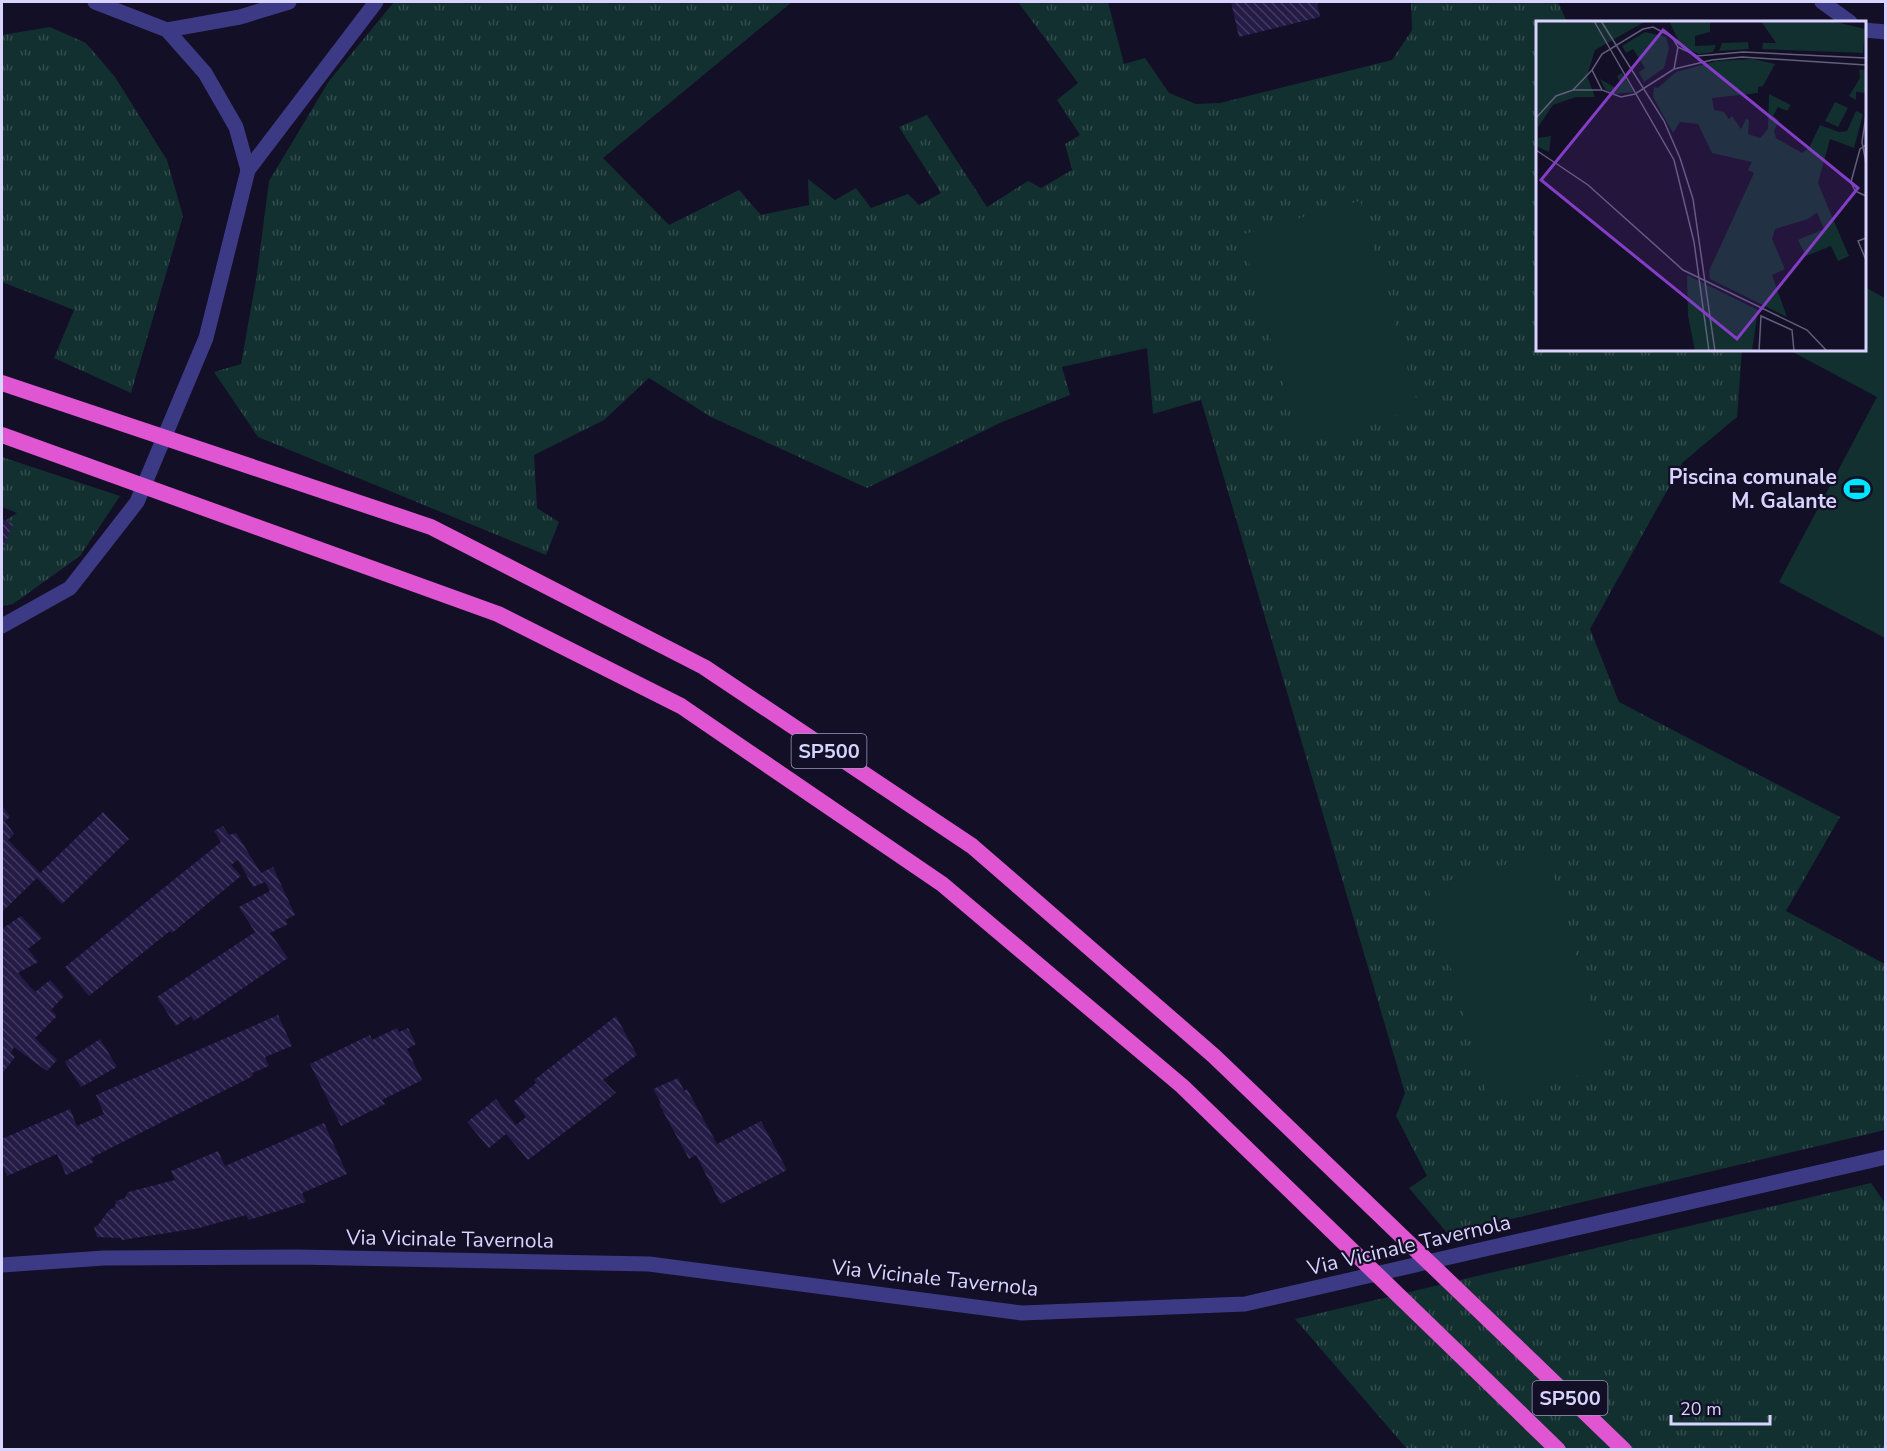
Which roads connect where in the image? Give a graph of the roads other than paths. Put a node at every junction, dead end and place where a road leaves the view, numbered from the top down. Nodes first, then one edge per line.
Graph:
1 (95, 2) edge
2 (289, 2) edge
3 (376, 2) edge
4 (1822, 2) edge
5 (1849, 21) edge
6 (167, 30) junction
7 (1866, 30) edge
8 (1886, 32) edge
9 (248, 170) junction
10 (2, 383) edge
11 (2, 435) edge
12 (2, 626) edge
13 (1886, 1157) edge
14 (2, 1265) edge
15 (1618, 1444) edge
16 (1558, 1449) edge
17 (1631, 1449) edge

1 - 6 street
2 - 6 street
3 - 9 street
4 - 5 street
6 - 9 street
7 - 8 street
9 - 12 street
10 - 15 highway, SP500, bridge
11 - 16 highway, SP500, bridge
13 - 14 street, Via Vicinale Tavernola
15 - 17 highway

